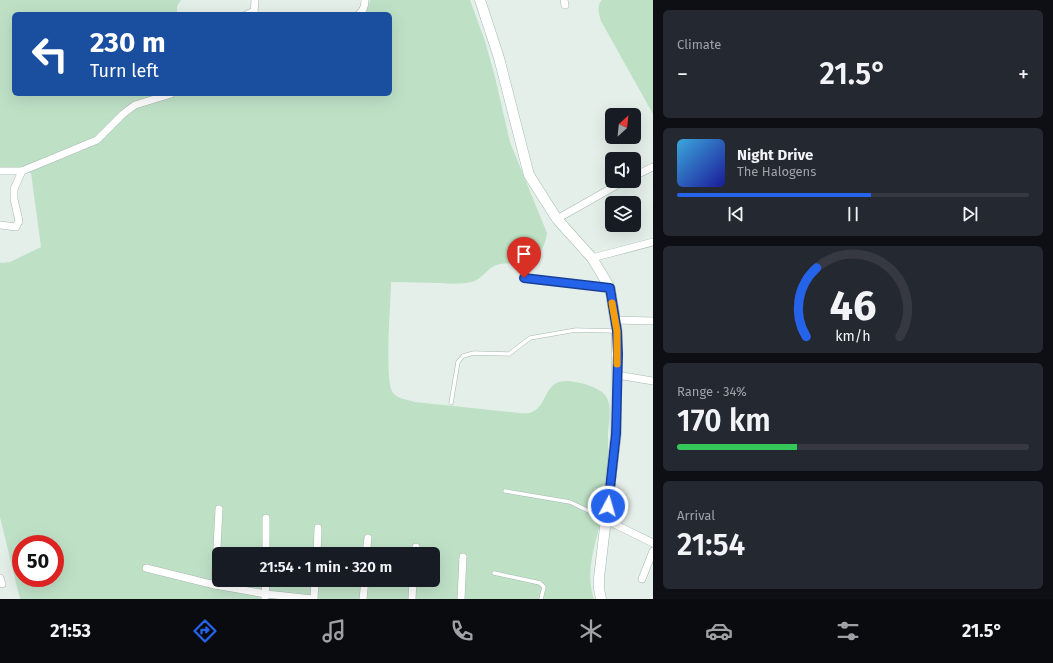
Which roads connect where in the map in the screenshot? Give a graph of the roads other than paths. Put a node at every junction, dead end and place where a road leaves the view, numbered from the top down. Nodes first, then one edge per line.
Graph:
1 (255, 0) edge
2 (365, 0) edge
3 (480, 0) edge
4 (254, 12) edge
5 (362, 12) edge
6 (164, 96) edge
7 (653, 167) edge
8 (0, 171) edge
9 (22, 171) junction
10 (641, 173) edge
11 (612, 188) edge
12 (557, 219) junction
13 (0, 225) edge
14 (653, 242) edge
15 (592, 258) junction
16 (524, 278) dead end
17 (610, 288) junction
18 (616, 320) junction
19 (653, 321) edge
20 (617, 331) junction
21 (617, 375) junction
22 (653, 381) edge
23 (451, 403) dead end
24 (504, 491) dead end
25 (219, 509) dead end
26 (266, 518) dead end
27 (606, 520) junction
28 (318, 528) dead end
29 (368, 538) dead end
30 (653, 543) edge
31 (217, 547) edge
32 (266, 547) edge
33 (317, 547) edge
34 (367, 547) edge
35 (653, 551) edge
36 (463, 557) dead end
37 (146, 568) dead end
38 (494, 573) dead end
39 (642, 579) dead end
40 (212, 584) edge
41 (223, 587) edge
42 (266, 587) edge
43 (315, 587) edge
44 (364, 587) edge
45 (413, 587) edge
46 (265, 597) edge
47 (314, 599) edge
48 (363, 599) edge
49 (412, 599) edge
50 (461, 599) edge
51 (541, 599) edge
52 (601, 599) edge

1 - 4 street
2 - 5 street
3 - 12 main road
6 - 9 street
7 - 10 street
8 - 9 street
9 - 13 street
11 - 12 street
12 - 15 main road
14 - 15 street
15 - 17 main road
16 - 17 lane
17 - 18 main road
18 - 19 street
18 - 20 main road
20 - 21 main road
20 - 23 lane
21 - 22 street
21 - 27 main road
24 - 27 lane
25 - 31 street
26 - 32 street
27 - 30 street
27 - 52 main road
28 - 33 street
29 - 34 street
35 - 39 street
36 - 50 street
37 - 40 street
38 - 51 lane
41 - 46 street
42 - 46 street
43 - 47 street
44 - 48 street
45 - 49 street
46 - 47 street

